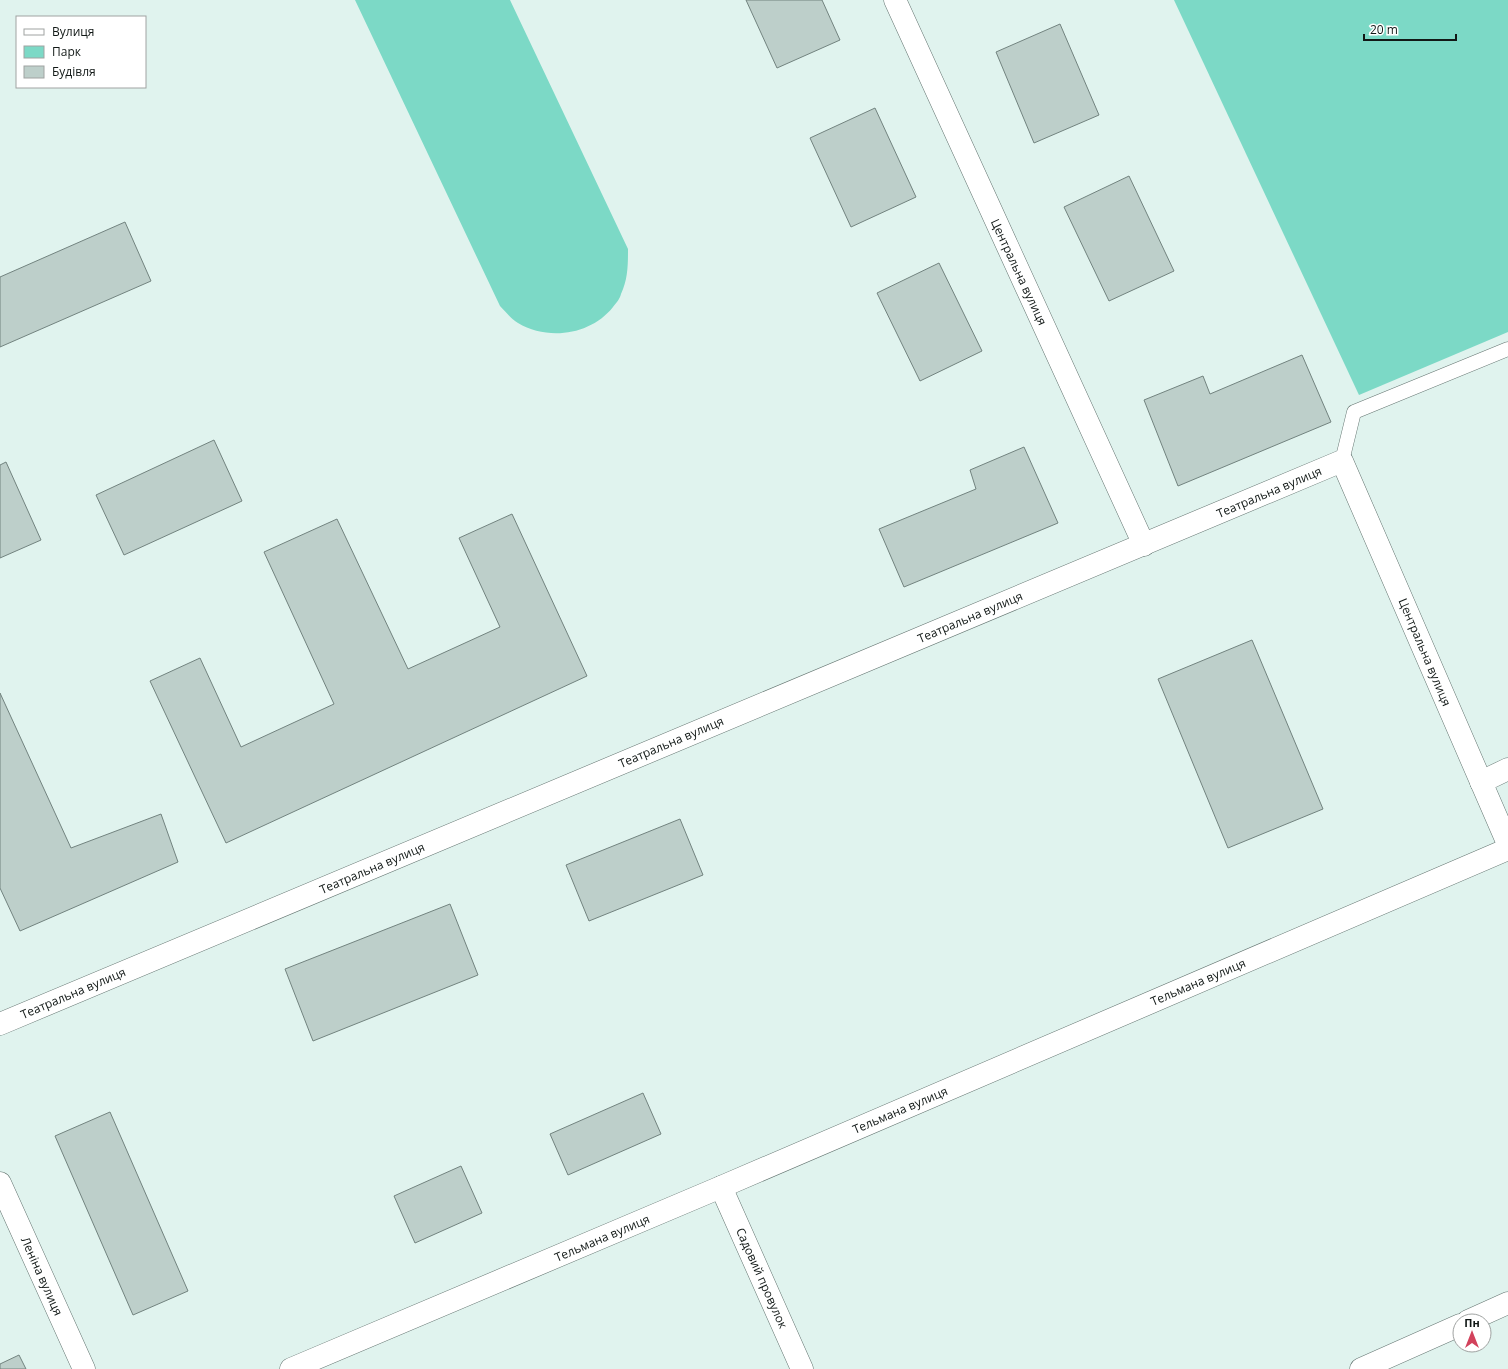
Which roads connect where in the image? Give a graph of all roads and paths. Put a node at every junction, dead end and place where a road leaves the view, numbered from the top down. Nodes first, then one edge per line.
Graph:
1 (895, 0) edge
2 (1508, 349) edge
3 (1342, 461) junction
4 (1144, 545) junction
5 (1508, 769) edge
6 (1481, 782) junction
7 (1508, 844) edge
8 (1508, 849) edge
9 (0, 1024) edge
10 (0, 1183) edge
11 (721, 1187) junction
12 (1508, 1303) edge
13 (1486, 1313) edge
14 (1452, 1328) edge
15 (84, 1369) edge
16 (291, 1369) edge
17 (802, 1369) edge
18 (1361, 1369) edge

1 - 4 street, Центральна вулиця
2 - 3 lane
3 - 4 street, Театральна вулиця
3 - 6 street, Центральна вулиця
4 - 9 street, Театральна вулиця
5 - 6 street
6 - 7 street, Центральна вулиця
8 - 11 street, Тельмана вулиця
10 - 15 street, Леніна вулиця
11 - 16 street, Тельмана вулиця
11 - 17 street, Садовий провулок
12 - 13 street
14 - 18 street

